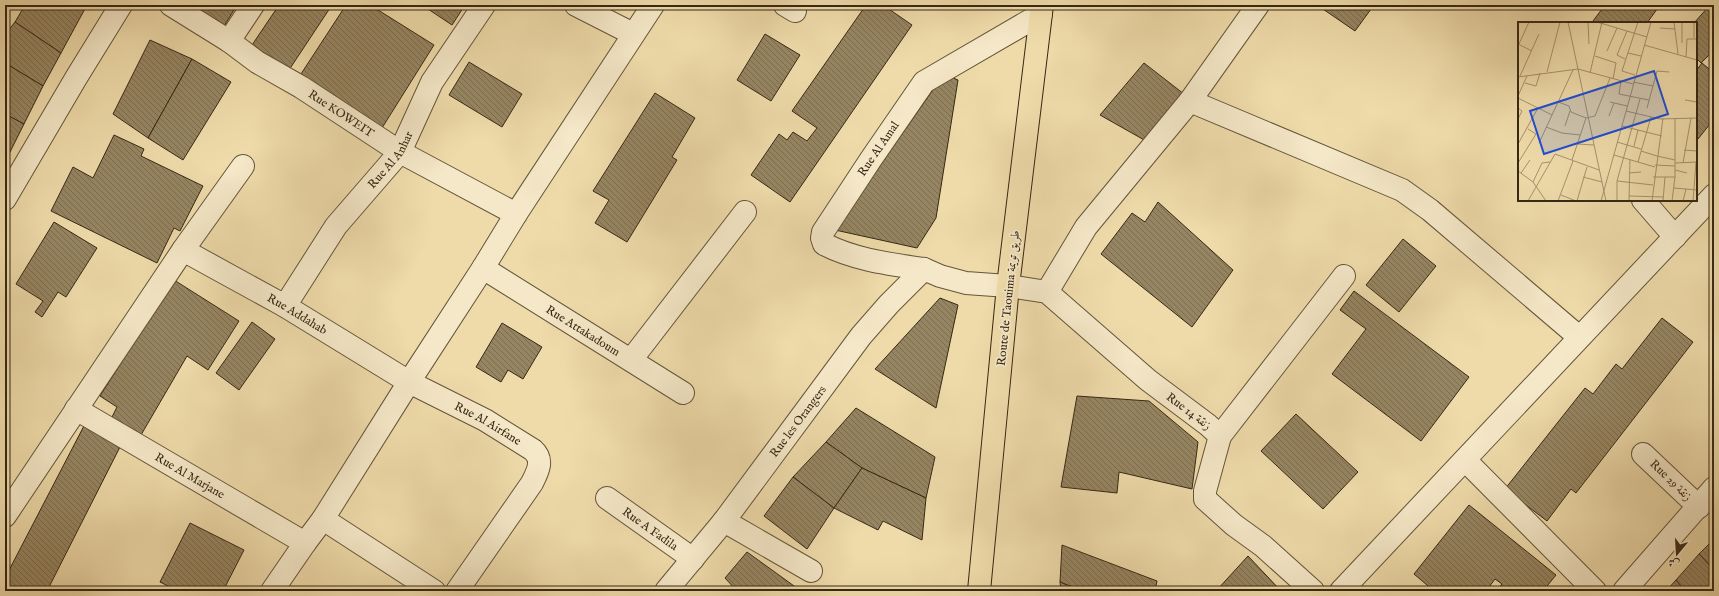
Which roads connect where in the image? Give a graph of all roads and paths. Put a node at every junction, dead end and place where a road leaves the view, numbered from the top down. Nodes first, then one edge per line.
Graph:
1 (121, 5) edge
2 (171, 5) edge
3 (253, 5) edge
4 (484, 5) edge
5 (576, 5) edge
6 (653, 5) edge
7 (1258, 5) edge
8 (1042, 9) edge
9 (633, 34) junction
10 (229, 41) junction
11 (1190, 101) junction
12 (400, 152) junction
13 (243, 166) dead end
14 (1714, 195) edge
15 (5, 199) edge
16 (1643, 201) edge
17 (745, 212) dead end
18 (516, 214) junction
19 (1675, 237) junction
20 (183, 250) junction
21 (483, 268) junction
22 (932, 273) junction
23 (1344, 276) dead end
24 (1008, 286) junction
25 (1047, 292) junction
26 (285, 306) junction
27 (1579, 337) junction
28 (631, 360) junction
29 (408, 382) junction
30 (683, 393) dead end
31 (76, 409) junction
32 (1220, 436) junction
33 (1644, 454) dead end
34 (1465, 460) junction
35 (1714, 488) edge
36 (607, 498) dead end
37 (1698, 507) junction
38 (5, 516) edge
39 (323, 519) junction
40 (724, 521) junction
41 (305, 543) junction
42 (693, 559) junction
43 (811, 571) dead end
44 (272, 591) edge
45 (434, 591) edge
46 (457, 591) edge
47 (666, 591) edge
48 (979, 591) edge
49 (1313, 591) edge
50 (1341, 591) edge
51 (1595, 591) edge
52 (1624, 591) edge

1 - 15 street
2 - 10 street, Rue KOWEIT
3 - 10 street
4 - 12 street, Rue Al Anhar
5 - 9 street
6 - 9 street
7 - 11 street
8 - 22 street, Rue Al Amal
8 - 24 main road, Route de Taouima طريق تويمة
9 - 18 street
10 - 12 street, Rue KOWEIT
11 - 25 street
11 - 27 street
12 - 18 street, Rue KOWEIT
12 - 26 street, Rue Al Anhar
13 - 20 street
14 - 19 street
16 - 19 street
17 - 28 street
18 - 21 street
19 - 27 street
20 - 26 street, Rue Addahab
20 - 31 street
21 - 28 street, Rue Attakadoum
21 - 29 street
22 - 24 street
22 - 40 street, Rue les Orangers
23 - 32 street
24 - 25 street
24 - 48 main road, Route de Taouima طريق تويمة
25 - 32 street, Rue 14 زنقة
26 - 29 street, Rue Addahab
27 - 34 street
28 - 30 street, Rue Attakadoum
29 - 39 street
29 - 46 street, Rue Al Airfane
31 - 38 street
31 - 41 street, Rue Al Marjane
32 - 49 street, Rue 14 زنقة
33 - 37 street, Rue 29 زنقة
34 - 50 street
34 - 51 street
35 - 37 street
36 - 42 street, Rue A Fadila
37 - 52 street
39 - 41 street
39 - 45 street
40 - 42 street, Rue les Orangers
40 - 43 street
41 - 44 street
42 - 47 street, Rue les Orangers

